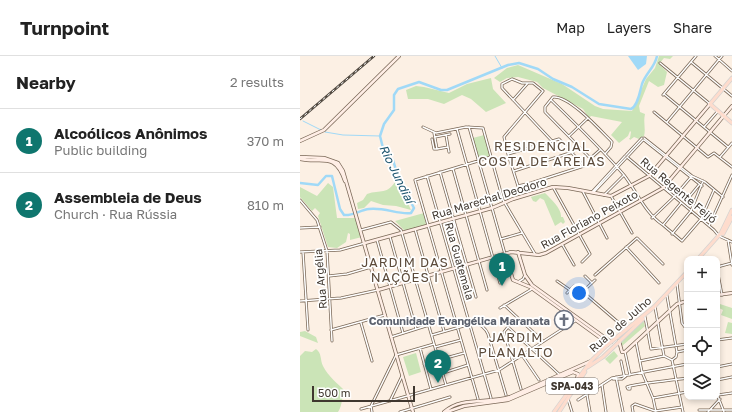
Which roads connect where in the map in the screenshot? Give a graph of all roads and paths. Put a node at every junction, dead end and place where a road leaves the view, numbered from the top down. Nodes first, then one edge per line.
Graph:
1 (399, 56) edge
2 (696, 56) edge
3 (715, 56) edge
4 (722, 56) edge
5 (719, 60) junction
6 (691, 62) junction
7 (660, 63) dead end
8 (732, 71) edge
9 (706, 75) junction
10 (677, 77) junction
11 (732, 78) edge
12 (528, 83) junction
13 (723, 89) junction
14 (693, 90) junction
15 (732, 96) edge
16 (513, 100) junction
17 (551, 100) junction
18 (710, 104) junction
19 (732, 106) edge
20 (680, 107) junction
21 (718, 111) junction
22 (654, 112) dead end
23 (526, 113) junction
24 (724, 116) junction
25 (588, 118) junction
26 (696, 120) junction
27 (666, 122) junction
28 (732, 123) edge
29 (423, 127) dead end
30 (469, 127) junction
31 (579, 127) junction
32 (704, 127) junction
33 (457, 129) junction
34 (434, 133) junction
35 (710, 133) junction
36 (450, 134) dead end
37 (446, 135) junction
38 (569, 136) junction
39 (683, 136) junction
40 (435, 137) junction
41 (432, 139) dead end
42 (552, 140) junction
43 (300, 141) edge
44 (732, 143) edge
45 (448, 147) junction
46 (728, 147) junction
47 (698, 148) junction
48 (437, 149) junction
49 (600, 150) junction
50 (449, 152) dead end
51 (573, 152) junction
52 (508, 154) junction
53 (605, 154) junction
54 (626, 156) junction
55 (665, 156) junction
56 (491, 157) junction
57 (720, 157) junction
58 (300, 158) edge
59 (479, 161) junction
60 (466, 165) junction
61 (616, 166) junction
62 (732, 167) edge
63 (680, 168) junction
64 (452, 169) junction
65 (514, 171) junction
66 (440, 172) junction
67 (732, 174) edge
68 (624, 175) junction
69 (427, 176) junction
70 (649, 176) junction
71 (691, 177) junction
72 (703, 181) junction
73 (632, 185) junction
74 (701, 185) junction
75 (553, 187) junction
76 (664, 188) junction
77 (582, 190) junction
78 (714, 190) junction
79 (593, 192) junction
80 (604, 195) junction
81 (611, 196) junction
82 (690, 196) dead end
83 (674, 197) junction
84 (723, 197) junction
85 (300, 200) edge
86 (641, 200) junction
87 (682, 203) junction
88 (505, 204) junction
89 (492, 208) junction
90 (732, 210) edge
91 (479, 211) junction
92 (691, 211) junction
93 (620, 212) junction
94 (466, 215) junction
95 (732, 217) edge
96 (652, 218) junction
97 (454, 219) junction
98 (700, 219) junction
99 (441, 222) junction
100 (600, 223) junction
101 (663, 225) junction
102 (428, 226) junction
103 (709, 226) junction
104 (730, 226) edge
105 (320, 227) junction
106 (300, 228) edge
107 (415, 229) junction
108 (361, 230) junction
109 (403, 233) junction
110 (522, 233) junction
111 (632, 234) dead end
112 (672, 234) junction
113 (579, 235) junction
114 (390, 236) junction
115 (720, 236) junction
116 (607, 238) dead end
117 (500, 239) junction
118 (378, 240) junction
119 (728, 240) junction
120 (732, 242) edge
121 (365, 243) junction
122 (562, 244) junction
123 (626, 247) junction
124 (327, 251) junction
125 (300, 252) edge
126 (303, 252) junction
127 (518, 252) junction
128 (505, 254) junction
129 (535, 255) junction
130 (702, 256) edge
131 (703, 256) edge
132 (492, 258) junction
133 (479, 261) junction
134 (582, 262) dead end
135 (663, 264) dead end
136 (732, 264) edge
137 (467, 265) junction
138 (574, 265) dead end
139 (372, 267) junction
140 (720, 267) edge
141 (454, 268) junction
142 (441, 272) junction
143 (525, 275) junction
144 (595, 275) dead end
145 (328, 276) junction
146 (429, 276) junction
147 (586, 276) dead end
148 (684, 276) edge
149 (416, 279) junction
150 (595, 280) dead end
151 (557, 281) dead end
152 (518, 282) junction
153 (659, 282) dead end
154 (403, 283) junction
155 (500, 283) dead end
156 (592, 283) junction
157 (720, 284) edge
158 (676, 285) junction
159 (390, 286) junction
160 (532, 289) junction
161 (378, 290) junction
162 (488, 290) dead end
163 (570, 290) junction
164 (583, 291) junction
165 (566, 293) dead end
166 (732, 293) edge
167 (722, 295) joint
168 (667, 296) junction
169 (476, 297) dead end
170 (330, 299) junction
171 (549, 299) junction
172 (575, 299) dead end
173 (306, 300) junction
174 (300, 301) edge
175 (553, 302) junction
176 (684, 302) edge
177 (680, 303) junction
178 (504, 305) junction
179 (558, 307) junction
180 (656, 307) junction
181 (500, 308) dead end
182 (670, 313) junction
183 (385, 315) junction
184 (572, 315) junction
185 (644, 319) junction
186 (577, 321) junction
187 (361, 322) junction
188 (659, 323) junction
189 (470, 324) junction
190 (429, 325) junction
191 (588, 326) junction
192 (457, 328) junction
193 (686, 328) edge
194 (416, 329) junction
195 (308, 330) dead end
196 (331, 330) junction
197 (627, 330) junction
198 (444, 332) junction
199 (403, 333) junction
200 (647, 333) junction
201 (432, 335) junction
202 (391, 337) junction
203 (622, 338) junction
204 (732, 338) edge
205 (461, 340) junction
206 (720, 340) edge
207 (332, 341) dead end
208 (543, 341) junction
209 (619, 341) junction
210 (611, 342) junction
211 (636, 342) junction
212 (434, 344) junction
213 (684, 345) edge
214 (607, 346) junction
215 (676, 346) junction
216 (435, 347) junction
217 (662, 347) junction
218 (420, 348) junction
219 (532, 349) junction
220 (610, 349) junction
221 (684, 351) edge
222 (623, 352) junction
223 (677, 352) junction
224 (464, 353) junction
225 (396, 355) junction
226 (522, 355) junction
227 (664, 356) junction
228 (439, 360) junction
229 (672, 360) junction
230 (372, 361) dead end
231 (621, 361) dead end
232 (640, 361) junction
233 (513, 362) junction
234 (591, 363) junction
235 (424, 364) junction
236 (732, 364) edge
237 (468, 365) junction
238 (684, 365) edge
239 (720, 366) edge
240 (674, 367) junction
241 (500, 370) junction
242 (642, 372) junction
243 (443, 373) junction
244 (484, 374) junction
245 (560, 375) junction
246 (630, 375) junction
247 (402, 376) junction
248 (625, 376) junction
249 (732, 377) edge
250 (472, 378) junction
251 (617, 378) junction
252 (684, 379) edge
253 (720, 379) edge
254 (539, 380) dead end
255 (676, 380) junction
256 (646, 383) junction
257 (574, 384) junction
258 (446, 385) junction
259 (602, 385) junction
260 (630, 386) dead end
261 (521, 388) dead end
262 (431, 389) junction
263 (684, 392) edge
264 (679, 393) junction
265 (732, 393) edge
266 (720, 394) edge
267 (506, 395) dead end
268 (587, 395) junction
269 (408, 396) junction
270 (450, 397) dead end
271 (564, 397) junction
272 (491, 398) dead end
273 (653, 398) junction
274 (478, 399) dead end
275 (568, 399) junction
276 (720, 399) edge
277 (578, 400) dead end
278 (719, 400) edge
279 (390, 401) junction
280 (469, 401) junction
281 (463, 402) junction
282 (469, 405) junction
283 (371, 406) junction
284 (464, 406) junction
285 (557, 406) junction
286 (682, 407) junction
287 (561, 409) edge
288 (571, 409) junction
289 (361, 410) dead end
290 (412, 410) edge
291 (699, 410) dead end
292 (732, 410) edge
293 (655, 411) edge
294 (709, 411) edge
295 (372, 412) edge
296 (400, 412) edge
297 (444, 412) edge
298 (447, 412) edge
299 (554, 412) edge
300 (572, 412) edge
301 (590, 412) edge
302 (606, 412) edge
303 (623, 412) edge
304 (633, 412) edge
305 (683, 412) edge
306 (723, 412) edge

1 - 43 street
2 - 6 street
3 - 5 street
4 - 5 street
5 - 8 street
5 - 9 street
6 - 9 street
6 - 10 street
7 - 10 street
9 - 13 street
9 - 14 street
10 - 14 street
10 - 20 street
11 - 13 main road
12 - 16 street
12 - 16 street
12 - 23 street
13 - 15 street
13 - 18 main road
14 - 18 street
14 - 20 street
16 - 23 street
17 - 25 street
17 - 31 street
17 - 38 street
18 - 21 main road
18 - 26 street
19 - 24 street, Rua Floriano Peixoto
20 - 26 street
20 - 27 street
21 - 24 main road
21 - 32 street
22 - 27 street
23 - 42 street
23 - 52 street
24 - 28 main road
24 - 35 street, Rua Floriano Peixoto
25 - 31 street
25 - 53 street
26 - 32 street
26 - 39 street
27 - 39 street
29 - 34 street
30 - 33 street
30 - 56 street
30 - 59 street
31 - 38 street
31 - 49 street
32 - 35 street
33 - 34 street
33 - 60 street
34 - 40 street
35 - 46 street
35 - 47 street, Rua Floriano Peixoto
36 - 37 street
37 - 40 street
37 - 45 street
38 - 49 street
39 - 47 street
39 - 55 street
40 - 48 street
41 - 48 street
42 - 51 street
42 - 52 street
44 - 46 street
45 - 48 street
45 - 50 street
46 - 57 street
47 - 57 street
47 - 63 street, Rua Floriano Peixoto
49 - 53 street
51 - 65 street
51 - 65 street
52 - 65 street
53 - 61 street
54 - 55 street
54 - 61 street
54 - 70 street, Rua Regente Feijó
55 - 63 street
55 - 70 street
56 - 59 street
56 - 88 street
57 - 62 street
58 - 108 street
59 - 60 street
59 - 89 street
60 - 64 street
60 - 91 street
61 - 68 street
61 - 79 street
63 - 71 street
63 - 76 street, Rua Floriano Peixoto
64 - 66 street
64 - 94 street
66 - 69 street
66 - 97 street
67 - 84 street
68 - 73 street
68 - 80 street
69 - 99 street, Rua Guatemala
69 - 102 street
70 - 73 street
70 - 76 street, Rua Regente Feijó
71 - 72 street
71 - 74 street
71 - 83 street
72 - 74 street
72 - 78 street
73 - 81 street
73 - 86 street
74 - 82 street
74 - 92 street
75 - 77 street, Rua Marechal Deodoro
75 - 88 street, Rua Marechal Deodoro
75 - 113 street
76 - 83 street, Rua Regente Feijó
76 - 86 street, Rua Floriano Peixoto
77 - 79 street, Rua Marechal Deodoro
77 - 100 street
78 - 84 street
78 - 98 street
79 - 80 street, Rua Marechal Deodoro
80 - 81 street, Rua Marechal Deodoro
81 - 93 street
83 - 87 street, Rua Regente Feijó
83 - 96 street
84 - 103 street
85 - 105 street, Rua Argélia
86 - 93 street, Rua Floriano Peixoto
86 - 96 street
87 - 92 street, Rua Regente Feijó
87 - 101 street
88 - 89 street, Rua Marechal Deodoro
88 - 110 street
89 - 91 street, Rua Marechal Deodoro
89 - 117 street
90 - 115 main road
91 - 94 street, Rua Marechal Deodoro
91 - 132 street
92 - 98 street, Rua Regente Feijó
92 - 112 street
93 - 100 street, Rua Floriano Peixoto
93 - 111 street
94 - 97 street, Rua Marechal Deodoro
94 - 133 street
95 - 104 main road
96 - 101 street
97 - 99 street, Rua Marechal Deodoro
97 - 137 street
98 - 103 street, Rua Regente Feijó
98 - 112 street
99 - 102 street, Rua Marechal Deodoro
99 - 141 street, Rua Guatemala
100 - 113 street, Rua Floriano Peixoto
100 - 116 street
101 - 112 street
102 - 107 street, Rua Marechal Deodoro
102 - 142 street
103 - 115 street, Rua Regente Feijó
104 - 115 main road
105 - 106 street
105 - 124 street, Rua Argélia
107 - 109 street, Rua Marechal Deodoro
107 - 146 street
108 - 109 street
108 - 121 street
109 - 114 street, Rua Marechal Deodoro
109 - 149 street
110 - 117 street
110 - 129 street
113 - 122 street, Rua Floriano Peixoto
113 - 134 street
114 - 118 street, Rua Marechal Deodoro
114 - 154 street
115 - 119 street
115 - 130 main road
115 - 131 main road
117 - 128 street
118 - 121 street, Rua Marechal Deodoro
118 - 159 street
119 - 120 street
119 - 136 street
121 - 124 street, Rua Marechal Deodoro
121 - 139 street
122 - 129 street, Rua Floriano Peixoto
122 - 138 street
123 - 135 street
123 - 144 street
123 - 153 street
124 - 126 street, Rua Marechal Deodoro
124 - 145 street, Rua Argélia
125 - 126 street, Rua Marechal Deodoro
126 - 173 street
127 - 128 street, Rua Floriano Peixoto
127 - 129 street, Rua Floriano Peixoto
127 - 143 street
128 - 132 street, Rua Floriano Peixoto
128 - 152 street
132 - 133 street, Rua Floriano Peixoto
132 - 155 street
133 - 137 street, Rua Floriano Peixoto
133 - 162 street
136 - 140 street
137 - 141 street, Rua Floriano Peixoto
137 - 169 street
139 - 145 street
139 - 161 street
141 - 142 street, Rua Floriano Peixoto
141 - 189 street, Rua Guatemala
142 - 146 street, Rua Floriano Peixoto
142 - 192 street
143 - 152 street
143 - 171 street
145 - 170 street, Rua Argélia
146 - 149 street, Rua Floriano Peixoto
146 - 198 street
147 - 156 street
148 - 158 main road, Rua 9 de Julho
149 - 154 street, Rua Floriano Peixoto
149 - 190 street
150 - 156 street
151 - 163 street
152 - 160 street
154 - 159 street, Rua Floriano Peixoto
154 - 194 street
156 - 164 street
157 - 167 street
158 - 168 main road, Rua 9 de Julho
158 - 177 street
158 - 185 main road, Rua 9 de Julho
159 - 161 street, Rua Floriano Peixoto
159 - 199 street
160 - 171 street
160 - 178 street
161 - 170 street, Rua Floriano Peixoto
161 - 183 street
163 - 164 street
163 - 165 street
164 - 172 street
164 - 197 street
166 - 167 street
168 - 180 main road, Rua 9 de Julho
168 - 182 street
170 - 173 street, Rua Floriano Peixoto
170 - 196 street, Rua Argélia
171 - 175 street
173 - 174 street, Rua Floriano Peixoto
173 - 195 street
175 - 179 street
175 - 184 street
176 - 177 street
177 - 182 street
177 - 193 street
178 - 181 street
178 - 208 street
179 - 184 street
179 - 186 street
180 - 185 main road, Rua 9 de Julho
180 - 188 street
182 - 188 street
182 - 215 street
183 - 187 street
183 - 202 street
184 - 191 street
185 - 197 main road, Rua 9 de Julho
185 - 200 street
185 - 203 main road, Rua 9 de Julho
186 - 191 street
186 - 208 street
186 - 214 street
187 - 196 street
187 - 230 street
188 - 200 street
188 - 217 street
189 - 192 street
189 - 241 street
189 - 244 street, Rua Guatemala
190 - 194 street
190 - 201 street
191 - 210 street
192 - 198 street
192 - 205 street
194 - 199 street
196 - 207 street, Rua Argélia
197 - 203 main road
197 - 210 main road, Rua 9 de Julho
198 - 201 street
199 - 202 street
200 - 211 street
200 - 217 street
201 - 212 street
202 - 225 street
203 - 209 main road, Rua 9 de Julho
204 - 206 street
205 - 216 street
205 - 224 street
208 - 219 street
209 - 220 main road, Rua 9 de Julho
209 - 222 street
210 - 214 main road, Rua 9 de Julho
210 - 220 main road
211 - 222 street
211 - 232 street
212 - 216 street
212 - 218 street
213 - 215 street
214 - 220 main road
214 - 234 main road, Rua 9 de Julho
215 - 217 street
215 - 223 street
216 - 228 street
217 - 227 street
218 - 225 street
218 - 235 street
219 - 226 street
219 - 233 street
219 - 245 street
220 - 234 main road, Rua 9 de Julho
221 - 223 street
222 - 246 street
223 - 229 street
224 - 228 street
224 - 237 street
225 - 247 street
225 - 283 street
226 - 233 street
226 - 254 street
227 - 229 street
227 - 232 street
228 - 235 street
228 - 243 street
229 - 240 street
231 - 248 street
232 - 242 street
233 - 241 street
233 - 261 street
234 - 245 street
234 - 257 main road, Rua 9 de Julho / SPA-043
234 - 275 main road, Rua 9 de Julho / SPA-043
235 - 262 street
236 - 239 street
237 - 243 street
237 - 250 street
238 - 240 street
240 - 242 street
240 - 255 street
241 - 244 street
241 - 267 street
242 - 246 street
242 - 256 street
243 - 258 street
244 - 250 street
244 - 272 street, Rua Guatemala
245 - 280 street
246 - 248 street
247 - 269 street
247 - 279 street
248 - 251 street
249 - 253 street
250 - 258 street
250 - 274 street
251 - 259 street
251 - 303 street
252 - 255 street
255 - 256 street
255 - 264 street
256 - 260 street
256 - 273 street
257 - 271 main road, Rua 9 de Julho / SPA-043
257 - 282 street
258 - 262 street
259 - 268 street
259 - 302 street
262 - 269 street
263 - 264 street
264 - 273 street
264 - 286 street
265 - 266 street
268 - 277 street
268 - 301 street
269 - 279 street
269 - 290 street
270 - 290 street
271 - 275 main road
271 - 285 main road, Rua 9 de Julho / SPA-043
273 - 293 street
275 - 287 main road, Rua 9 de Julho / SPA-043
275 - 288 street
276 - 306 street
278 - 294 street
279 - 283 street
280 - 281 street
280 - 282 street
281 - 284 street
281 - 297 street
282 - 284 street
283 - 289 street
283 - 295 street
284 - 298 street
285 - 287 main road
285 - 299 main road, Rua 9 de Julho / SPA-043
286 - 293 street
286 - 305 street
287 - 288 street
288 - 300 street
290 - 296 street
291 - 294 street
292 - 306 street
293 - 304 street
294 - 306 street

